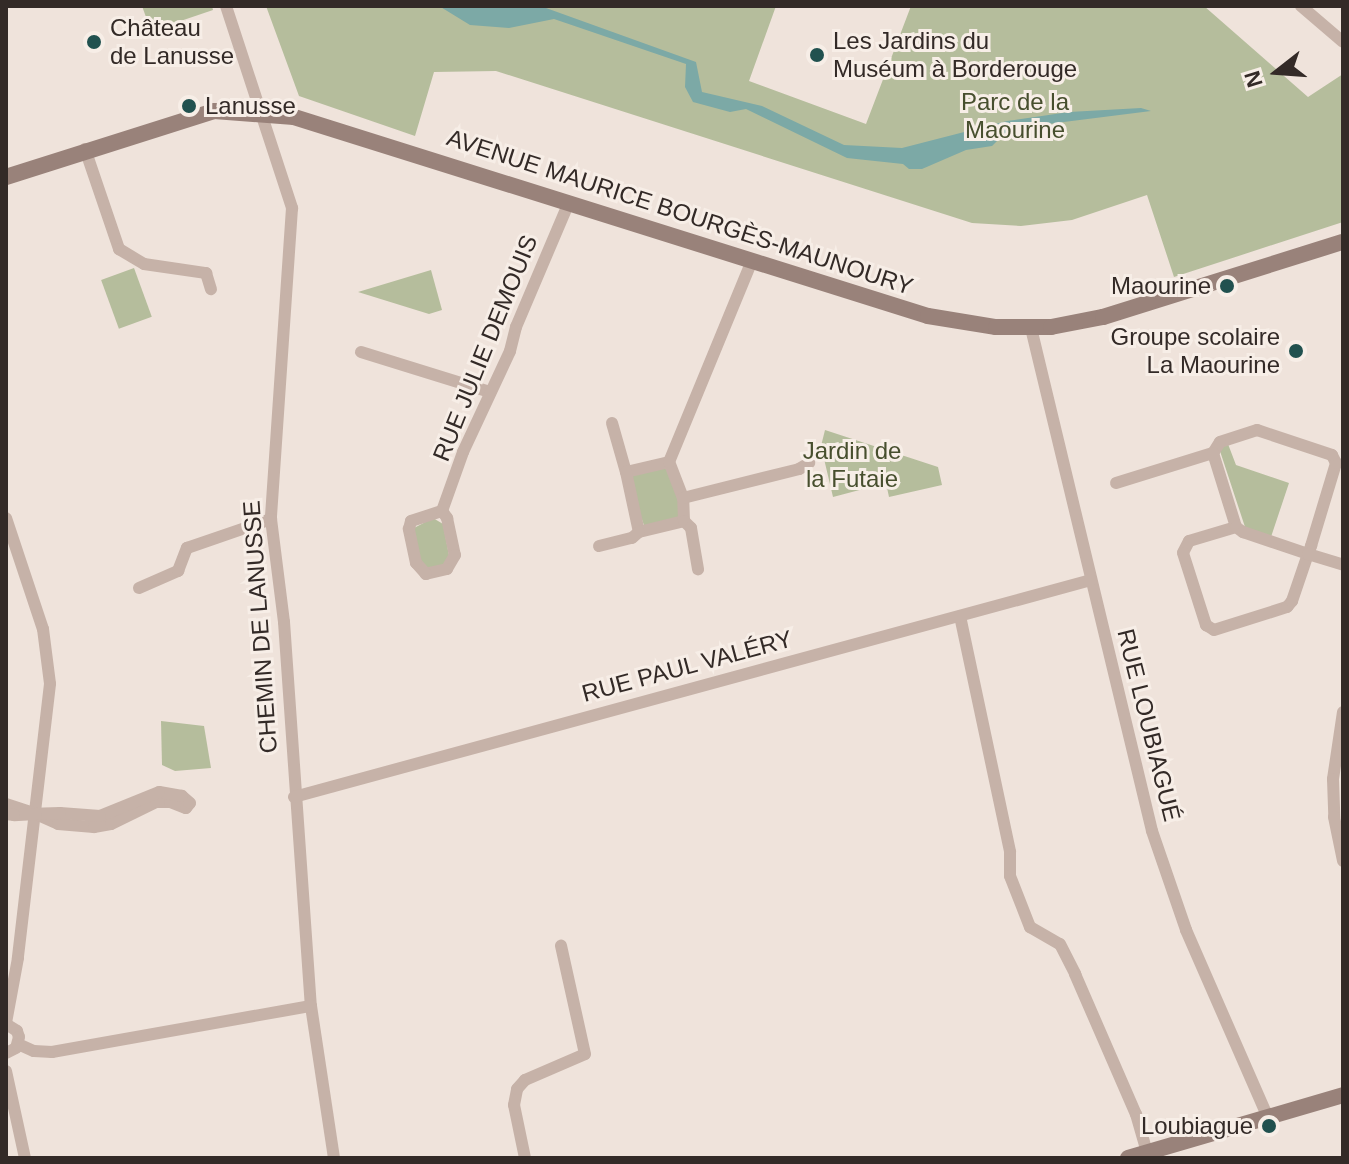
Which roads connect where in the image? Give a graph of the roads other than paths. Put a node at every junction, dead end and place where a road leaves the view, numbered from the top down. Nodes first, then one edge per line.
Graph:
1 (226, 6) edge
2 (1301, 6) edge
3 (1343, 42) edge
4 (260, 112) junction
5 (85, 149) junction
6 (6, 177) edge
7 (569, 202) junction
8 (1343, 242) edge
9 (752, 261) junction
10 (211, 289) dead end
11 (1031, 328) junction
12 (361, 352) dead end
13 (490, 392) junction
14 (612, 423) dead end
15 (1214, 450) junction
16 (669, 462) junction
17 (809, 463) dead end
18 (626, 472) junction
19 (1116, 483) dead end
20 (683, 498) junction
21 (442, 511) junction
22 (271, 519) junction
23 (6, 520) edge
24 (684, 521) junction
25 (1236, 527) junction
26 (639, 532) junction
27 (599, 546) dead end
28 (1308, 554) junction
29 (1343, 565) edge
30 (698, 569) dead end
31 (1091, 580) junction
32 (139, 588) dead end
33 (960, 616) junction
34 (1343, 712) edge
35 (294, 797) junction
36 (6, 804) edge
37 (6, 814) edge
38 (36, 814) junction
39 (88, 821) junction
40 (1343, 861) edge
41 (561, 946) dead end
42 (12, 957) edge
43 (311, 1006) junction
44 (6, 1024) edge
45 (18, 1044) junction
46 (6, 1053) edge
47 (6, 1071) edge
48 (1343, 1095) edge
49 (1268, 1118) junction
50 (1147, 1152) junction
51 (25, 1158) edge
52 (334, 1158) edge
53 (525, 1158) edge
54 (1128, 1158) edge

1 - 4 street, CHEMIN DE LANUSSE
2 - 3 street
4 - 5 street, AVENUE MAURICE BOURGÈS-MAUNOURY
4 - 7 street, AVENUE MAURICE BOURGÈS-MAUNOURY
4 - 22 street, CHEMIN DE LANUSSE
5 - 6 street, AVENUE MAURICE BOURGÈS-MAUNOURY
5 - 10 street
7 - 9 street, AVENUE MAURICE BOURGÈS-MAUNOURY
7 - 13 street, RUE JULIE DEMOUIS
8 - 11 street, AVENUE MAURICE BOURGÈS-MAUNOURY
9 - 11 street, AVENUE MAURICE BOURGÈS-MAUNOURY
9 - 16 street
11 - 31 street, RUE LOUBIAGUÉ
12 - 13 street
13 - 21 street, RUE JULIE DEMOUIS
14 - 18 street
15 - 19 street
15 - 25 street
15 - 28 street
16 - 18 street
16 - 20 street
17 - 20 street
18 - 26 street
20 - 24 street
21 - 21 street
22 - 32 street
22 - 35 street, CHEMIN DE LANUSSE
23 - 38 street
24 - 26 street
24 - 30 street
25 - 28 street
25 - 28 street
26 - 27 street
28 - 29 street
31 - 33 street, RUE PAUL VALÉRY
31 - 49 street, RUE LOUBIAGUÉ
33 - 35 street, RUE PAUL VALÉRY
33 - 50 street
34 - 40 street
35 - 43 street, CHEMIN DE LANUSSE
36 - 38 street
37 - 38 street
38 - 39 street
38 - 42 street
39 - 39 street
41 - 53 street
42 - 44 street
43 - 45 street
43 - 52 street, CHEMIN DE LANUSSE
44 - 45 street
45 - 46 street
47 - 51 street
48 - 49 street
49 - 50 street
50 - 54 street

